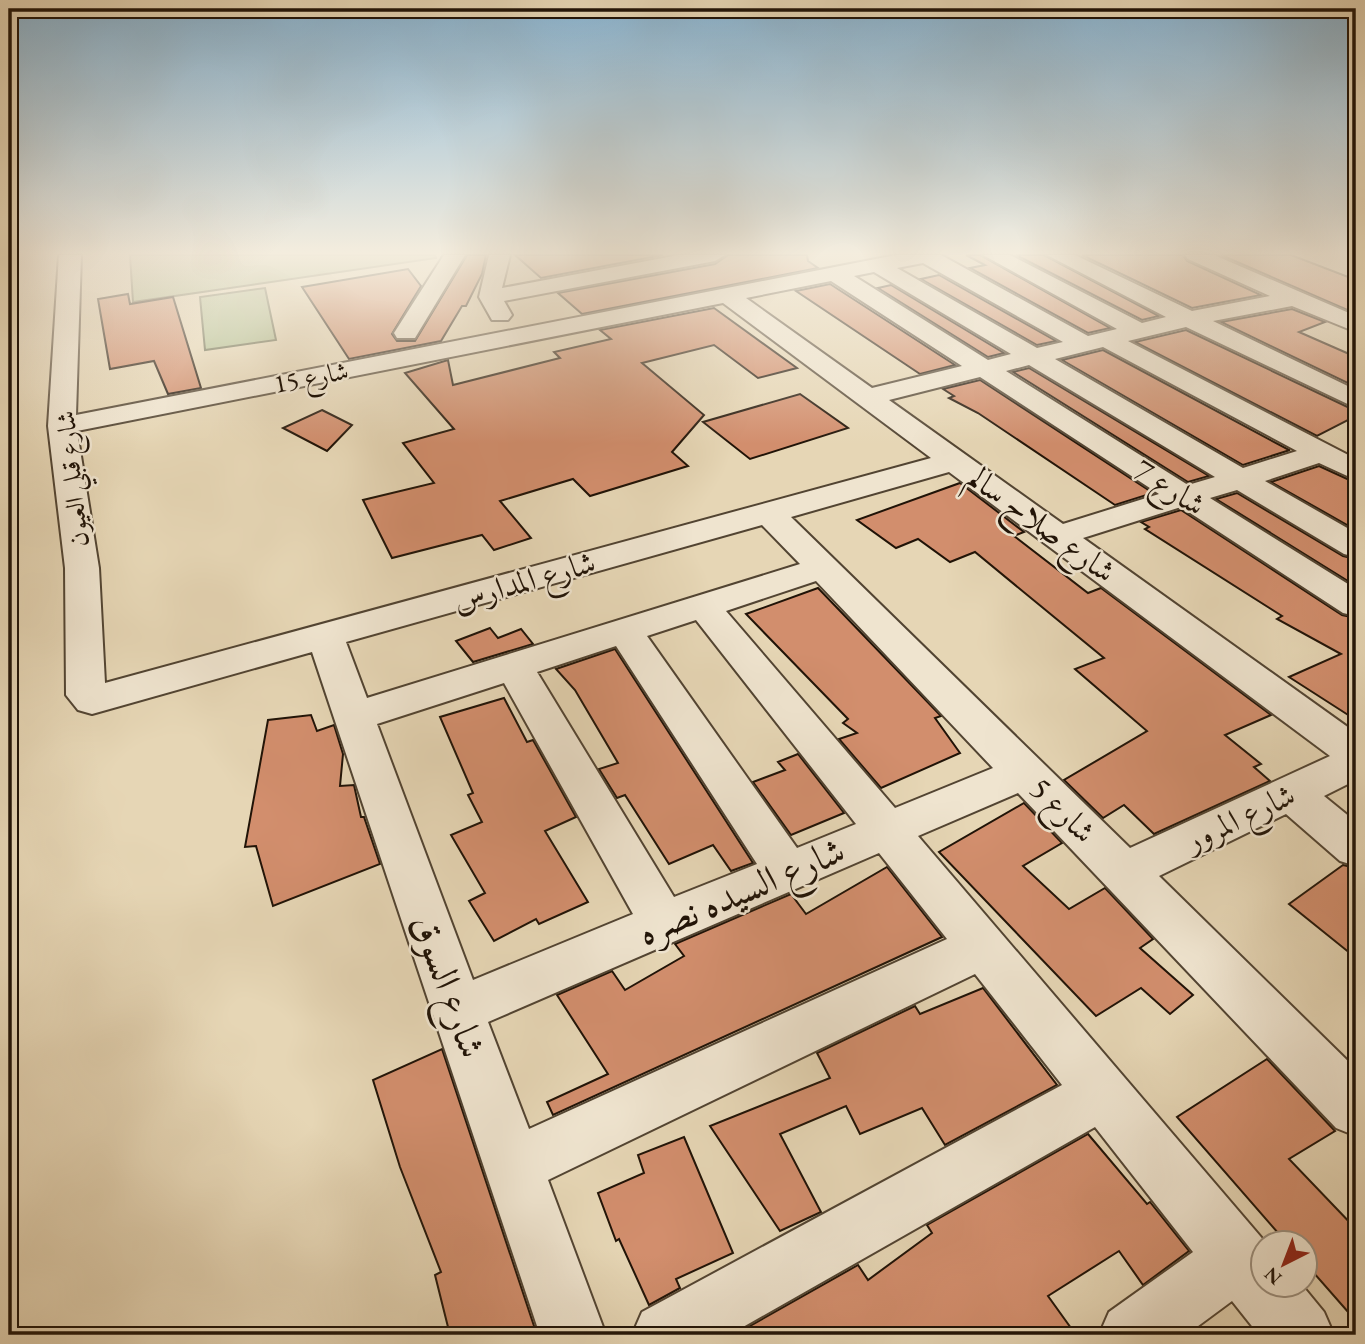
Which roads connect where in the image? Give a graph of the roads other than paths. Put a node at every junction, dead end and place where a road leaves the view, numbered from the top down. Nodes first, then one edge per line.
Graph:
1 (67, 318) edge
2 (416, 318) edge
3 (503, 318) edge
4 (612, 318) edge
5 (758, 318) edge
6 (911, 318) edge
7 (966, 318) edge
8 (1048, 318) edge
9 (1113, 318) edge
10 (1195, 318) edge
11 (1340, 318) edge
12 (1188, 319) junction
13 (1356, 325) edge
14 (1139, 331) junction
15 (406, 333) dead end
16 (515, 337) junction
17 (1095, 342) junction
18 (1033, 357) junction
19 (984, 369) junction
20 (867, 397) junction
21 (1356, 400) edge
22 (62, 426) junction
23 (1327, 447) junction
24 (955, 461) junction
25 (1356, 471) edge
26 (1238, 480) junction
27 (1183, 496) junction
28 (769, 513) junction
29 (1057, 536) junction
30 (1356, 547) edge
31 (823, 568) junction
32 (1356, 605) edge
33 (703, 606) junction
34 (625, 631) junction
35 (325, 636) junction
36 (514, 666) junction
37 (92, 700) joint
38 (353, 717) junction
39 (1356, 754) edge
40 (1356, 762) edge
41 (1025, 772) junction
42 (1290, 793) junction
43 (886, 830) junction
44 (1356, 848) edge
45 (788, 872) junction
46 (1123, 872) junction
47 (664, 924) junction
48 (982, 947) junction
49 (458, 1010) junction
50 (1102, 1093) junction
51 (1356, 1108) edge
52 (513, 1166) junction
53 (1238, 1258) junction
54 (573, 1335) edge
55 (665, 1335) edge
56 (1132, 1335) edge
57 (1301, 1335) edge

1 - 22 street, شارع قبلي العيون
2 - 15 street
3 - 16 street
4 - 16 street, شارع 15
5 - 20 street, شارع صلاح سالم
6 - 19 street, شارع 7
7 - 18 street
8 - 17 street
9 - 14 street
10 - 12 street
11 - 13 street
12 - 14 street
12 - 21 street
14 - 17 street
16 - 22 street, شارع 15
17 - 18 street
17 - 23 street
18 - 19 street
18 - 26 street
19 - 20 street
19 - 27 street, شارع 7
20 - 24 street, شارع صلاح سالم
22 - 37 street, شارع قبلي العيون
23 - 25 street
23 - 26 street
24 - 28 street, شارع المدارس
24 - 29 street, شارع صلاح سالم
26 - 27 street
26 - 30 street
27 - 29 street
27 - 32 street, شارع 7
28 - 31 street, شارع 5
28 - 35 street, شارع المدارس
29 - 39 street, شارع صلاح سالم
31 - 33 street
31 - 41 street, شارع 5
33 - 34 street
33 - 43 street
34 - 36 street
34 - 45 street
35 - 37 street, شارع المدارس
35 - 38 street, شارع السوق
36 - 38 street
36 - 47 street
38 - 49 street, شارع السوق
40 - 42 street, شارع المرور
41 - 43 street, شارع السيده نصره
41 - 46 street, شارع 5
42 - 44 street
42 - 46 street, شارع المرور
43 - 45 street, شارع السيده نصره
43 - 48 street
45 - 47 street, شارع السيده نصره
46 - 51 street, شارع 5
47 - 49 street, شارع السيده نصره
48 - 50 street
48 - 52 street
49 - 52 street, شارع السوق
50 - 53 street
50 - 55 street
52 - 54 street, شارع السوق
53 - 56 street
53 - 57 street

